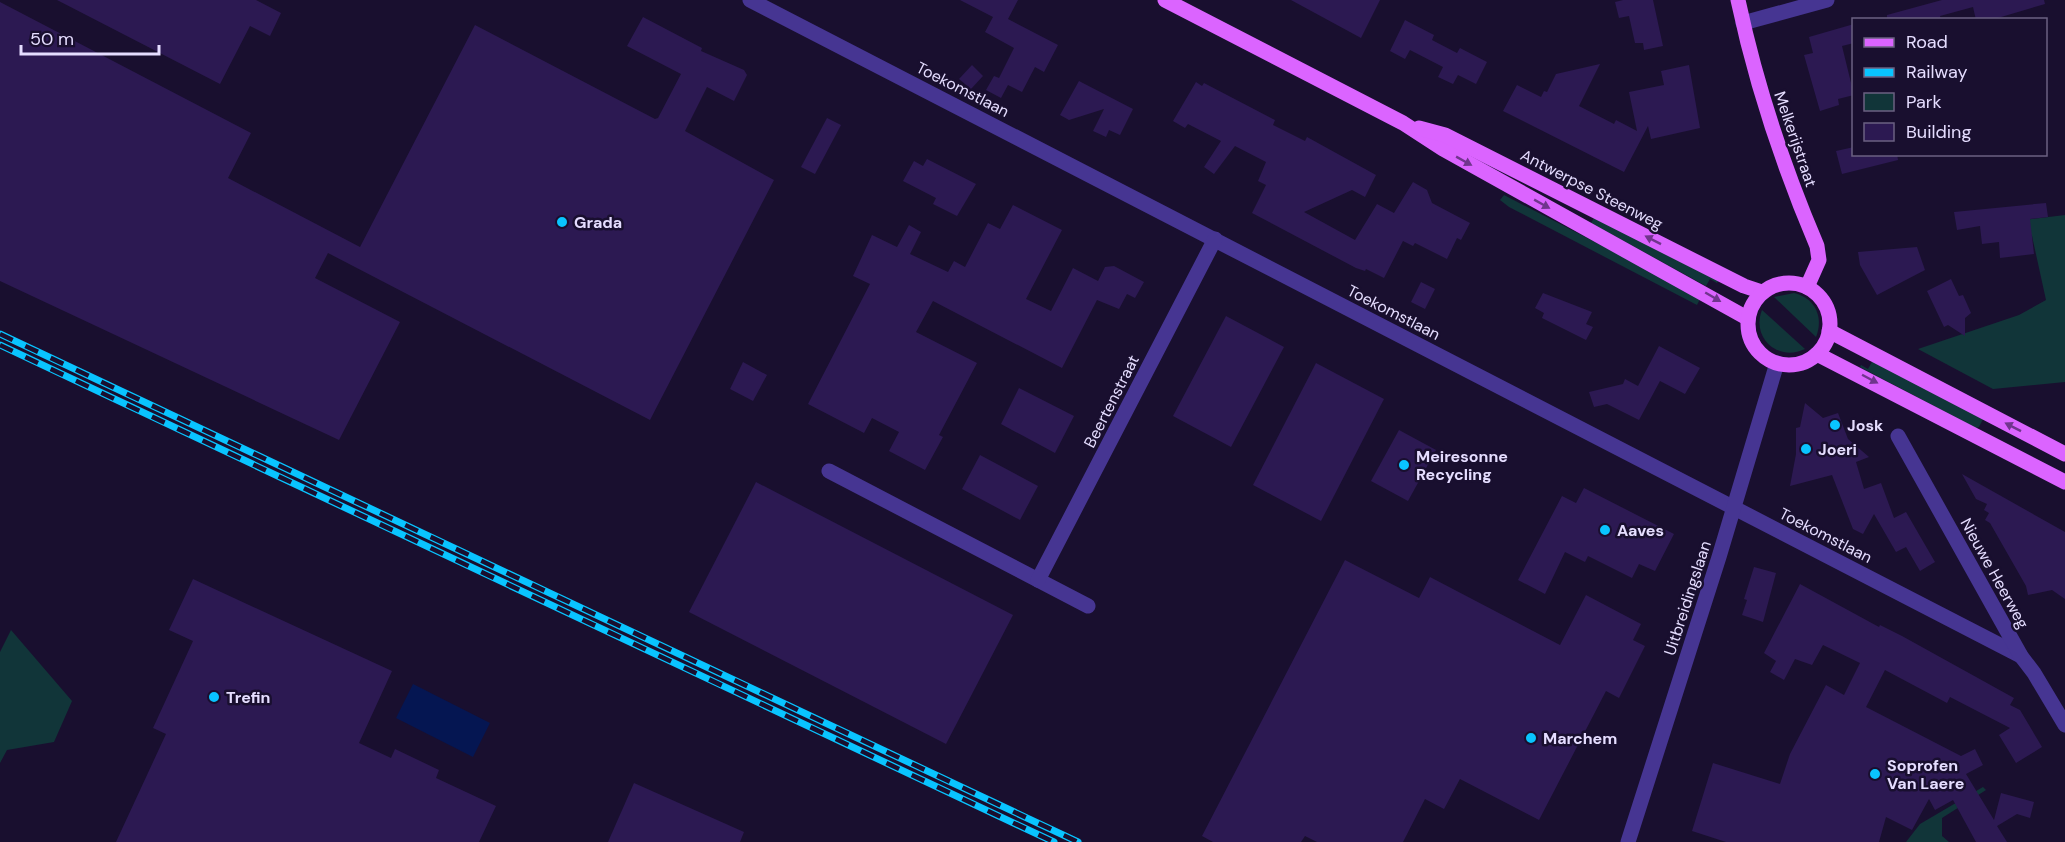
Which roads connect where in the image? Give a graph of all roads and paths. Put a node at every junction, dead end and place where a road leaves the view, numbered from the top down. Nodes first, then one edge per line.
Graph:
1 (750, 0) edge
2 (1165, 0) edge
3 (1738, 0) edge
4 (1827, 0) edge
5 (1743, 23) junction
6 (1403, 123) junction
7 (1215, 239) junction
8 (1807, 287) junction
9 (1762, 292) junction
10 (1747, 318) junction
11 (1829, 331) junction
12 (1817, 354) junction
13 (1777, 363) junction
14 (1898, 436) dead end
15 (2065, 454) edge
16 (828, 471) dead end
17 (2065, 482) edge
18 (1733, 508) junction
19 (1038, 580) junction
20 (1088, 606) dead end
21 (2021, 656) junction
22 (2065, 725) edge
23 (1629, 841) edge

1 - 7 street, Toekomstlaan
2 - 6 main road, Antwerpse Steenweg
3 - 5 main road, Melkerijstraat
4 - 5 street
5 - 8 main road, Melkerijstraat
9 -> 6 main road, Antwerpse Steenweg
6 -> 10 main road, Antwerpse Steenweg
7 - 18 street, Toekomstlaan
7 - 19 street, Beertenstraat
8 - 9 main road
8 - 11 main road
9 - 10 main road
10 - 13 main road
11 - 12 main road
15 -> 11 main road
12 - 13 main road
12 -> 17 main road
13 - 18 street, Uitbreidingslaan
14 - 21 street, Nieuwe Heerweg
16 - 19 street
18 - 21 street, Toekomstlaan
18 - 23 street, Uitbreidingslaan
19 - 20 street
21 - 22 street, Nieuwe Heerweg

